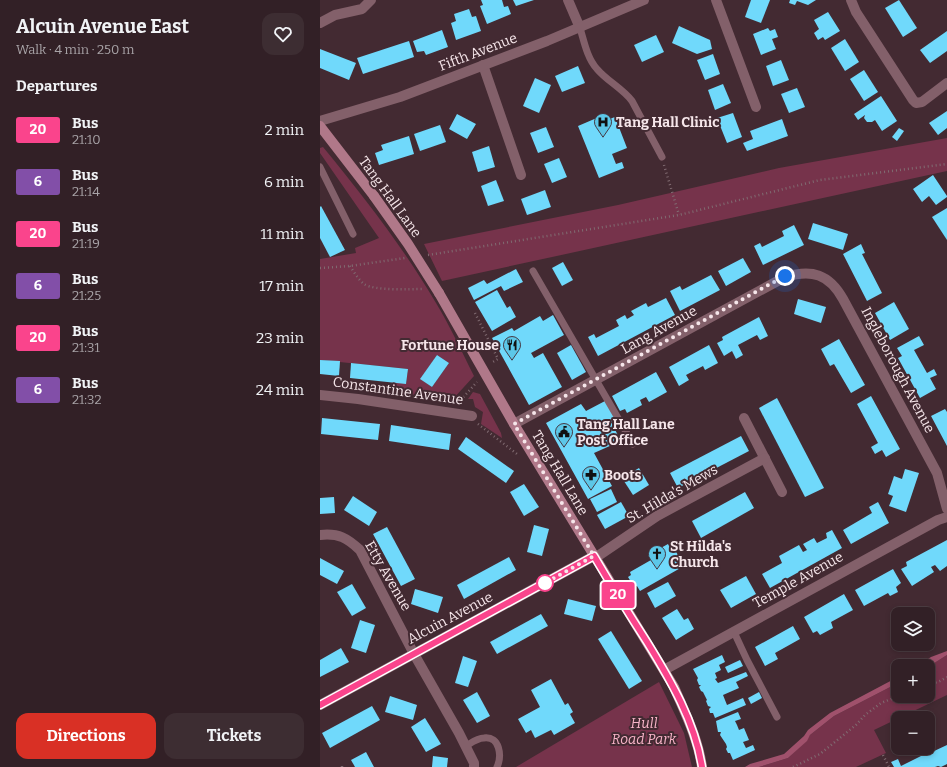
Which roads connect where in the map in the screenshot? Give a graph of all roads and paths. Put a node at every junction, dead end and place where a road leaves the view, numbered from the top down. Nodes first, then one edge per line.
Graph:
1 (371, 0) edge
2 (568, 0) edge
3 (644, 0) edge
4 (716, 0) edge
5 (851, 0) edge
6 (320, 23) edge
7 (580, 28) junction
8 (483, 65) junction
9 (947, 83) edge
10 (756, 107) dead end
11 (320, 121) edge
12 (320, 126) edge
13 (662, 158) joint
14 (947, 164) edge
15 (320, 167) edge
16 (521, 176) dead end
17 (679, 214) junction
18 (353, 234) dead end
19 (421, 256) dead end
20 (405, 258) dead end
21 (350, 266) junction
22 (320, 268) edge
23 (533, 271) dead end
24 (820, 276) joint
25 (438, 293) junction
26 (475, 313) dead end
27 (487, 369) junction
28 (596, 380) junction
29 (320, 395) edge
30 (449, 412) junction
31 (472, 416) joint
32 (744, 418) dead end
33 (514, 424) junction
34 (633, 444) dead end
35 (765, 458) junction
36 (535, 459) junction
37 (782, 492) dead end
38 (947, 509) edge
39 (947, 517) edge
40 (320, 535) edge
41 (595, 557) junction
42 (734, 632) junction
43 (414, 654) junction
44 (664, 670) junction
45 (947, 677) edge
46 (935, 683) edge
47 (891, 699) edge
48 (320, 705) edge
49 (777, 717) dead end
50 (466, 746) junction
51 (883, 755) dead end
52 (474, 767) edge
53 (497, 767) edge
54 (702, 767) edge
55 (793, 767) edge
56 (888, 767) edge

1 - 6 street
2 - 7 street
3 - 7 street, Fifth Avenue
4 - 10 street
5 - 9 street
7 - 8 street, Fifth Avenue
7 - 13 lane
8 - 11 street, Fifth Avenue
8 - 16 street
12 - 25 street, Tang Hall Lane, bridge
13 - 17 path
14 - 17 path
15 - 18 lane
17 - 19 path
20 - 21 path
21 - 22 path
21 - 25 path
23 - 28 lane
24 - 28 street, Lang Avenue
24 - 38 street, Ingleborough Avenue
25 - 27 street, Tang Hall Lane
26 - 27 path
27 - 30 path
27 - 33 street, Tang Hall Lane
28 - 33 street, Lang Avenue
28 - 34 lane
29 - 30 street, Constantine Avenue
30 - 31 street, Constantine Avenue
31 - 36 path
32 - 35 street
33 - 36 street, Tang Hall Lane
35 - 37 street
35 - 41 street, St. Hilda's Mews
36 - 41 street, Tang Hall Lane
39 - 42 street, Temple Avenue
40 - 43 street, Etty Avenue
41 - 43 street, Alcuin Avenue
41 - 44 street, Tang Hall Lane
42 - 44 street, Temple Avenue
42 - 49 lane
43 - 48 street, Alcuin Avenue
43 - 50 street, Etty Avenue
44 - 54 street, Tang Hall Lane
45 - 46 path
47 - 55 path
50 - 52 street, Etty Avenue
50 - 53 lane
51 - 56 path

